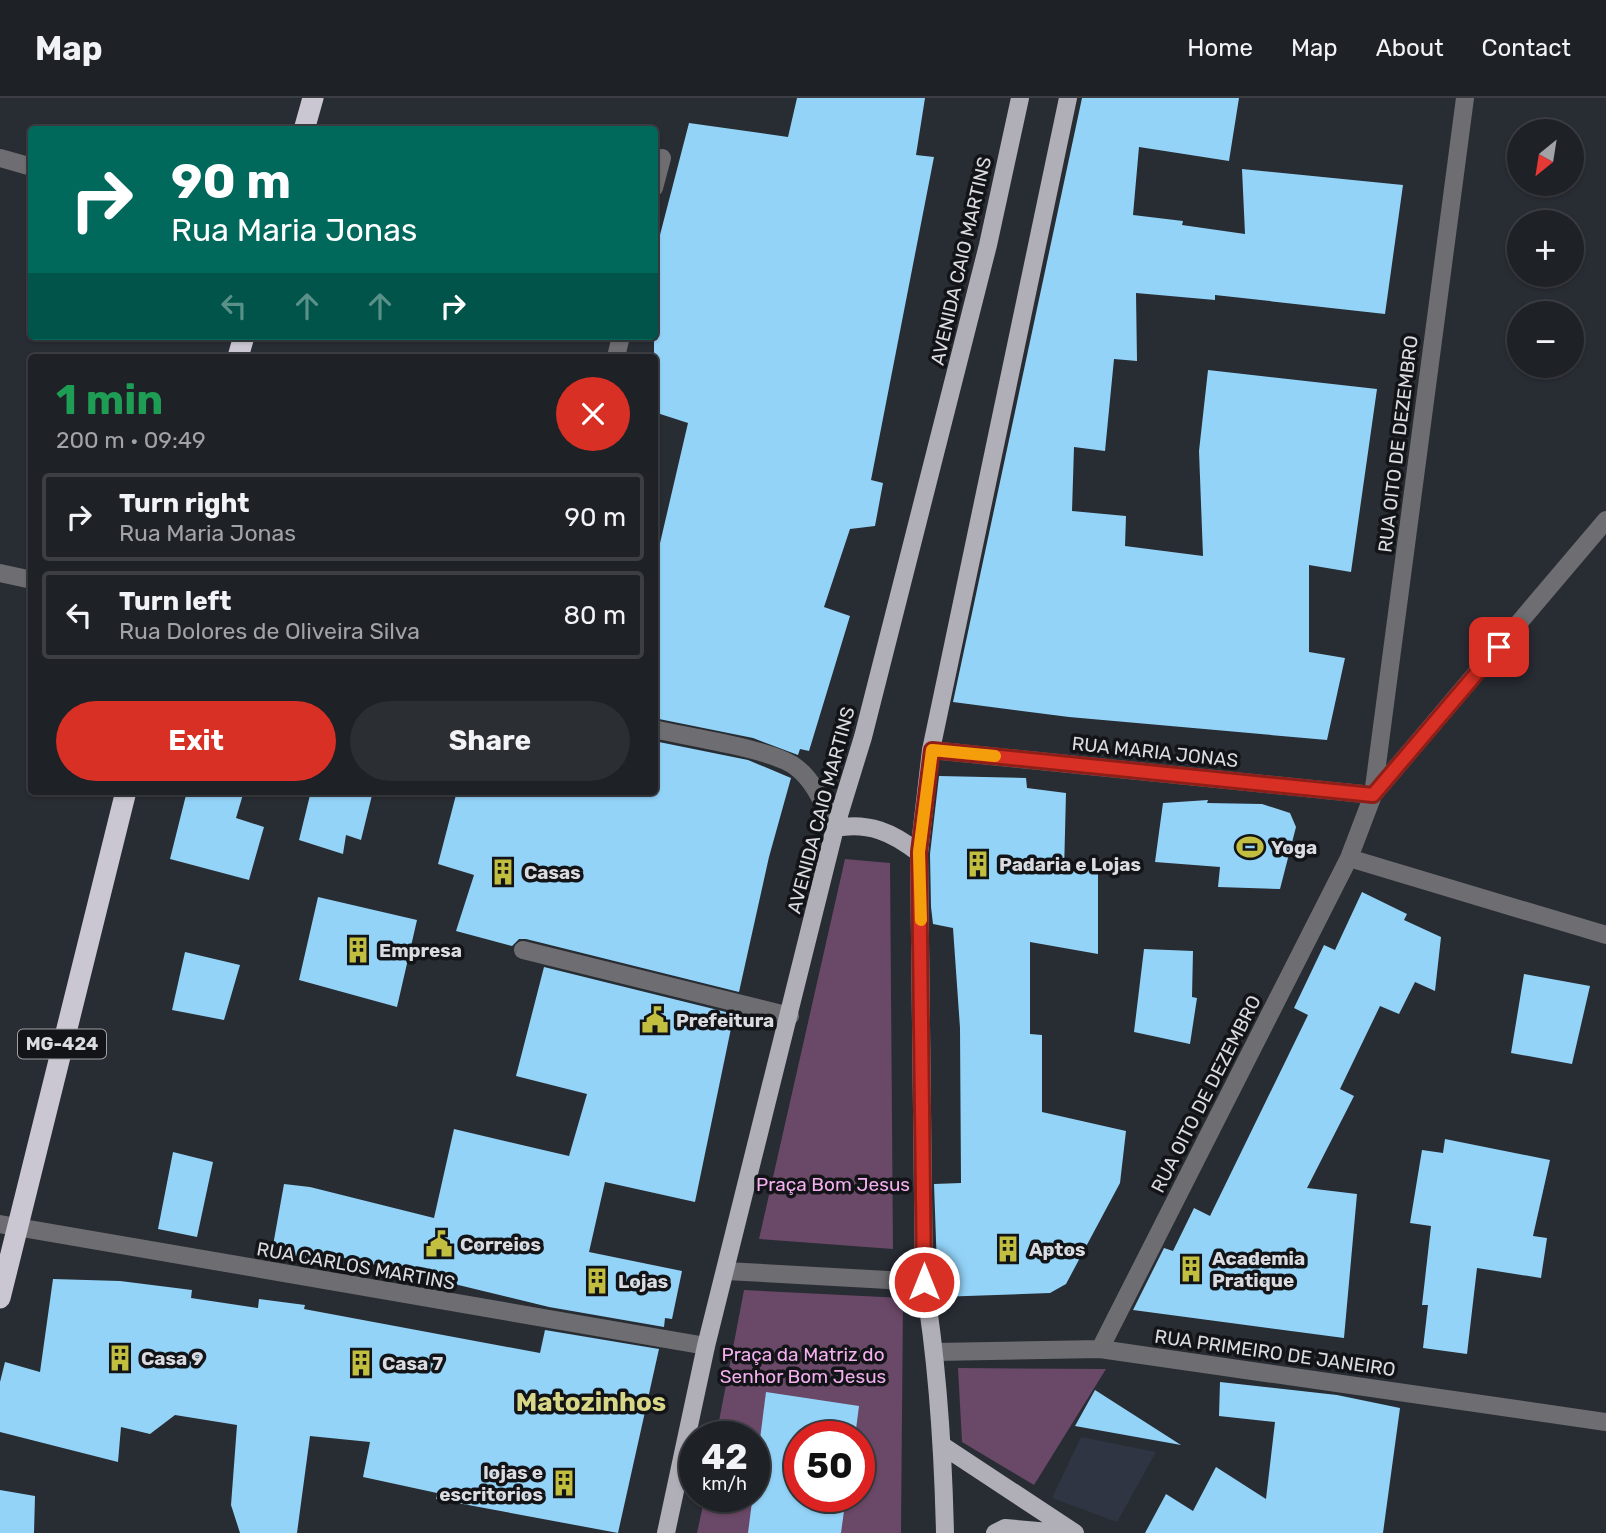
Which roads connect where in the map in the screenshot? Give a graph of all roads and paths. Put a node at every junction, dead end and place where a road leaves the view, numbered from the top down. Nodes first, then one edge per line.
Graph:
1 (313, 98) edge
2 (1020, 98) edge
3 (1068, 98) edge
4 (1465, 98) edge
5 (305, 126) edge
6 (0, 158) edge
7 (662, 158) dead end
8 (28, 166) edge
9 (658, 173) edge
10 (1606, 520) edge
11 (0, 573) edge
12 (28, 579) edge
13 (658, 730) edge
14 (932, 750) junction
15 (125, 795) edge
16 (1373, 795) junction
17 (835, 828) junction
18 (919, 852) junction
19 (1349, 858) junction
20 (1606, 935) edge
21 (523, 950) dead end
22 (790, 1016) junction
23 (8, 1225) edge
24 (726, 1271) junction
25 (924, 1282) junction
26 (0, 1298) edge
27 (706, 1346) junction
28 (1100, 1349) junction
29 (935, 1352) junction
30 (1606, 1422) edge
31 (943, 1446) junction
32 (666, 1533) edge
33 (945, 1533) edge
34 (995, 1533) edge
35 (1061, 1533) edge
36 (1075, 1533) edge

1 - 5 highway
2 - 17 main road, AVENIDA CAIO MARTINS
3 - 14 main road
4 - 16 street, RUA OITO DE DEZEMBRO
6 - 8 street
7 - 9 street
10 - 16 street
11 - 12 street
13 - 17 street
14 - 16 street, RUA MARIA JONAS
14 - 18 main road
15 - 23 highway, MG-424
16 - 19 street, RUA OITO DE DEZEMBRO
17 - 18 main road
17 - 22 main road, AVENIDA CAIO MARTINS
18 - 25 main road
19 - 20 street
19 - 28 street, RUA OITO DE DEZEMBRO
21 - 22 street
22 - 24 main road, AVENIDA CAIO MARTINS
23 - 26 highway, MG-424
23 - 27 street, RUA CARLOS MARTINS
24 - 25 street
24 - 27 main road, AVENIDA CAIO MARTINS
25 - 29 main road
27 - 32 main road, AVENIDA CAIO MARTINS
28 - 29 street, RUA PRIMEIRO DE JANEIRO
28 - 30 street, RUA PRIMEIRO DE JANEIRO
29 - 31 main road
31 - 33 main road
31 - 36 main road
34 - 35 main road

